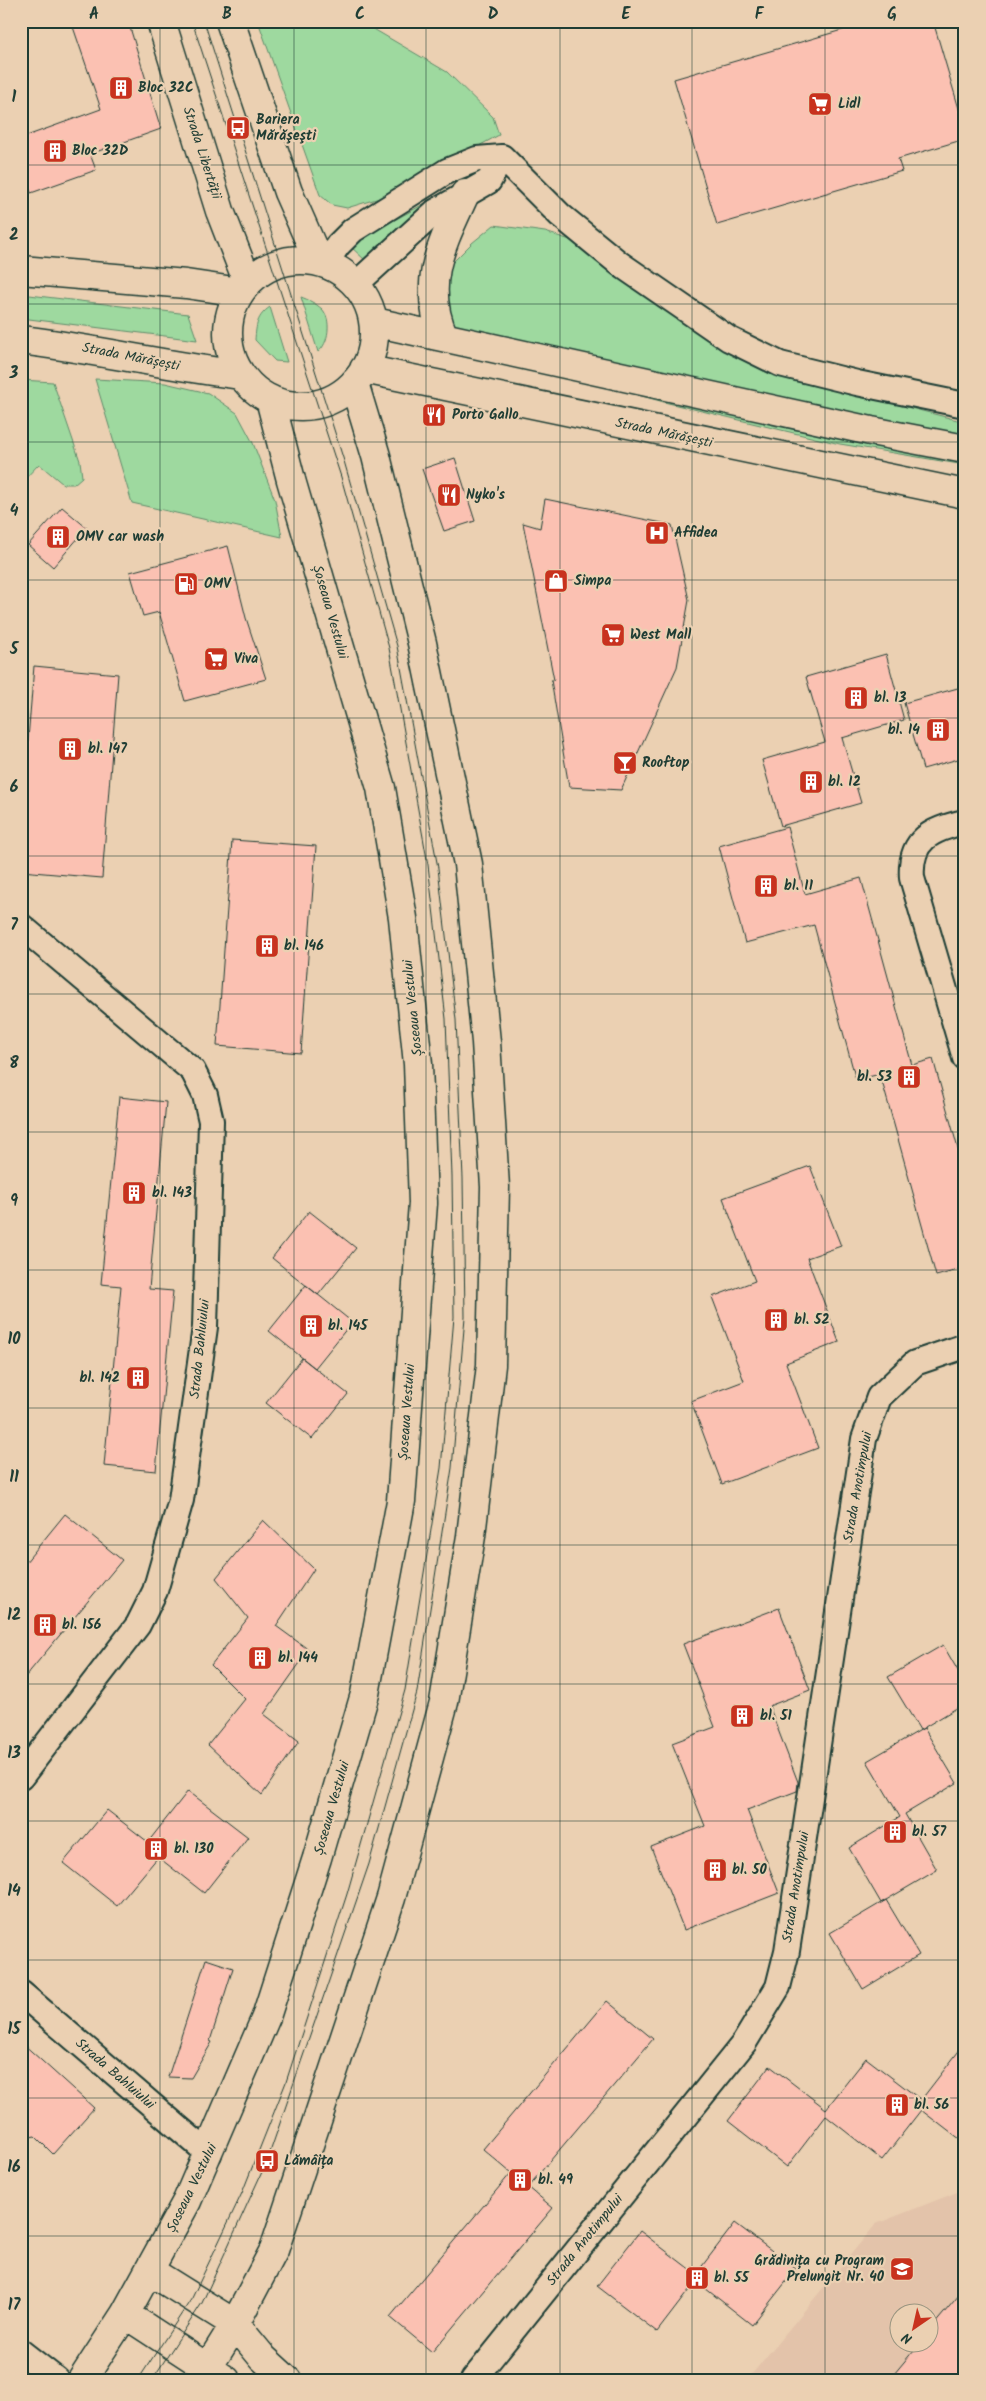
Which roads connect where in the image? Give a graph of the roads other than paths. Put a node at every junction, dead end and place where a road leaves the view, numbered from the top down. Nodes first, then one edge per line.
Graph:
1 (161, 21) edge
2 (230, 21) edge
3 (502, 157) junction
4 (465, 194) junction
5 (322, 263) junction
6 (21, 270) edge
7 (355, 285) junction
8 (244, 287) junction
9 (374, 322) junction
10 (444, 337) junction
11 (21, 340) edge
12 (241, 375) junction
13 (359, 376) junction
14 (270, 399) junction
15 (965, 405) edge
16 (965, 449) edge
17 (965, 494) edge
18 (965, 822) edge
19 (21, 926) edge
20 (965, 1058) edge
21 (965, 1346) edge
22 (21, 1777) edge
23 (21, 1993) edge
24 (209, 2154) junction
25 (150, 2271) junction
26 (125, 2314) junction
27 (235, 2324) junction
28 (21, 2352) edge
29 (211, 2376) edge
30 (57, 2380) edge
31 (82, 2380) edge
32 (287, 2380) edge
33 (473, 2380) edge

1 - 8 main road, Strada Libertății
2 - 5 main road
3 - 4 street
3 - 5 street
3 - 15 street
4 - 7 street
4 - 10 main road
5 - 7 main road
5 - 8 main road
6 - 8 main road
7 - 9 main road
8 - 12 main road
9 - 10 main road
9 - 13 main road
10 - 16 main road
11 - 12 main road, Strada Mărășești
12 - 14 main road
13 - 14 main road
13 - 17 main road, Strada Mărășești
13 - 27 main road
14 - 24 main road, Șoseaua Vestului
18 - 20 street
19 - 22 street, Strada Bahluiului
21 - 33 street, Strada Anotimpului
23 - 24 street, Strada Bahluiului
24 - 25 main road, Șoseaua Vestului
25 - 26 main road, Șoseaua Vestului
25 - 27 main road
26 - 29 main road
26 - 31 main road, Șoseaua Vestului
27 - 29 main road
27 - 32 main road
28 - 30 street

